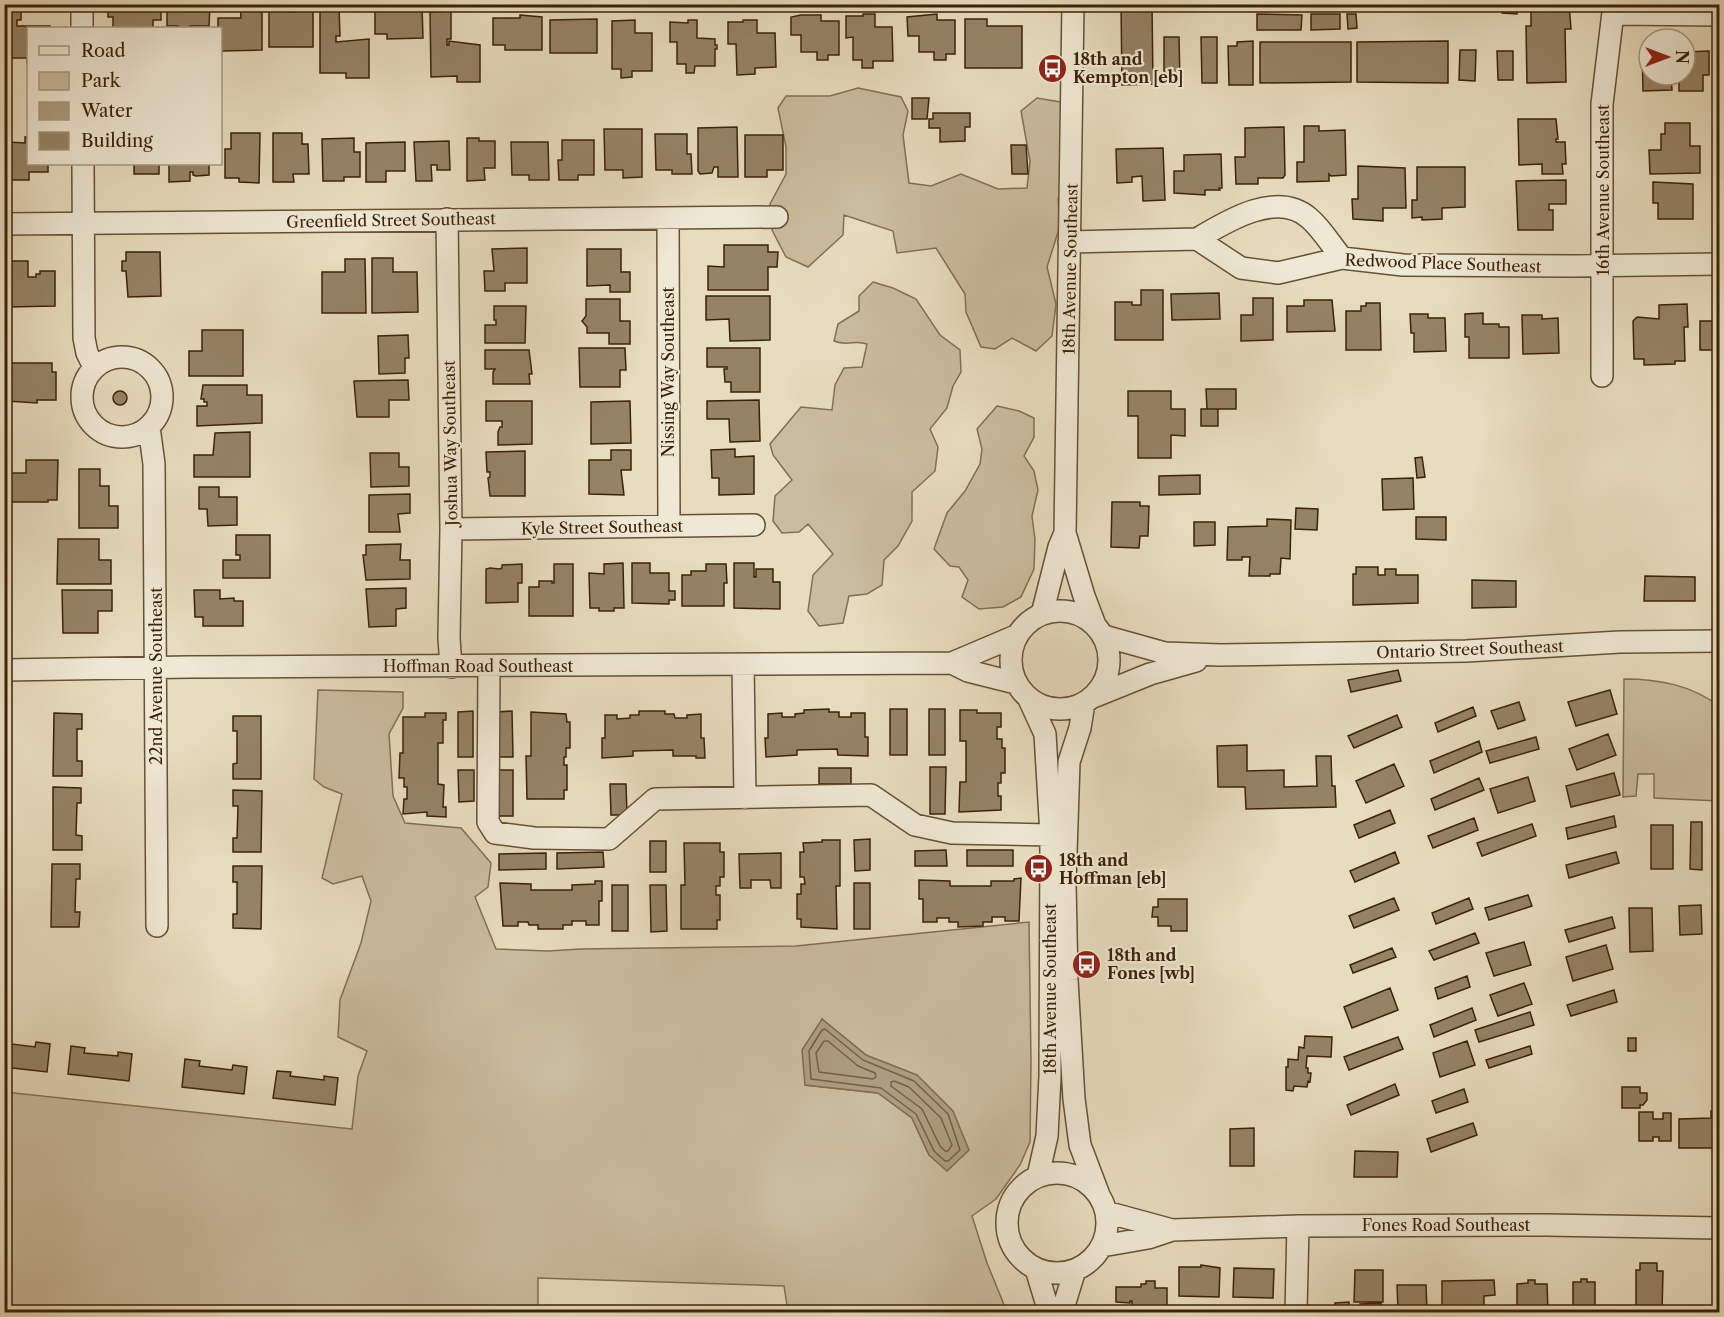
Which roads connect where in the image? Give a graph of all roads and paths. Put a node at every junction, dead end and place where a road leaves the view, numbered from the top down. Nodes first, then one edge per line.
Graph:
1 (82, 4) edge
2 (1073, 4) edge
3 (1614, 10) edge
4 (1719, 15) edge
5 (82, 27) edge
6 (83, 165) edge
7 (777, 217) dead end
8 (668, 218) junction
9 (447, 219) junction
10 (83, 223) junction
11 (4, 224) edge
12 (1197, 239) junction
13 (1069, 242) junction
14 (1342, 258) junction
15 (1719, 264) edge
16 (1602, 266) junction
17 (94, 367) junction
18 (1602, 376) dead end
19 (149, 427) junction
20 (754, 525) dead end
21 (669, 526) junction
22 (451, 529) junction
23 (1065, 533) junction
24 (1042, 614) junction
25 (1100, 631) junction
26 (1018, 635) junction
27 (1719, 641) edge
28 (1220, 655) junction
29 (952, 663) junction
30 (743, 665) junction
31 (489, 666) junction
32 (451, 667) junction
33 (157, 668) junction
34 (4, 670) edge
35 (1022, 690) junction
36 (1088, 700) junction
37 (745, 798) junction
38 (1052, 835) junction
39 (157, 926) dead end
40 (1038, 1176) junction
41 (1102, 1204) junction
42 (1298, 1226) junction
43 (1719, 1228) edge
44 (1172, 1230) junction
45 (1102, 1246) junction
46 (1036, 1269) junction
47 (1075, 1270) junction
48 (1049, 1312) edge
49 (1062, 1312) edge
50 (1296, 1312) edge

1 - 5 street
2 - 13 street, 18th Avenue Southeast
3 - 4 street
3 - 16 street, 16th Avenue Southeast
6 - 10 street
7 - 8 street, Greenfield Street Southeast
8 - 9 street, Greenfield Street Southeast
8 - 21 street, Nissing Way Southeast
9 - 10 street, Greenfield Street Southeast
9 - 22 street, Joshua Way Southeast
10 - 11 street, Greenfield Street Southeast
10 - 17 street
12 - 13 street
12 - 14 street, Redwood Place Southeast
12 - 14 street
13 - 23 street, 18th Avenue Southeast
14 - 16 street, Redwood Place Southeast
15 - 16 street, Redwood Place Southeast
16 - 18 street, 16th Avenue Southeast
17 - 19 street
17 - 19 street
19 - 33 street, 22nd Avenue Southeast
20 - 21 street, Kyle Street Southeast
21 - 22 street, Kyle Street Southeast
22 - 32 street, Joshua Way Southeast
23 - 24 street, 18th Avenue Southeast
23 - 25 street, 18th Avenue Southeast
24 - 25 street
24 - 26 street
25 - 28 street, Ontario Street Southeast
25 - 36 street
26 - 29 street, Hoffman Road Southeast
26 - 35 street
27 - 28 street, Ontario Street Southeast
28 - 36 street, Ontario Street Southeast
29 - 30 street, Hoffman Road Southeast
29 - 35 street, Hoffman Road Southeast
30 - 31 street, Hoffman Road Southeast
30 - 37 street
31 - 32 street, Hoffman Road Southeast
31 - 37 street
32 - 33 street, Hoffman Road Southeast
33 - 34 street, Hoffman Road Southeast
33 - 39 street, 22nd Avenue Southeast
35 - 36 street
35 - 38 street, 18th Avenue Southeast
36 - 41 street, 18th Avenue Southeast
37 - 38 street
38 - 40 street, 18th Avenue Southeast
40 - 41 street
40 - 46 street
41 - 44 street, Fones Road Southeast
41 - 45 street
42 - 43 street, Fones Road Southeast
42 - 44 street, Fones Road Southeast
42 - 50 street
44 - 45 street, Fones Road Southeast
45 - 47 street
46 - 47 street
46 - 48 street
47 - 49 street

